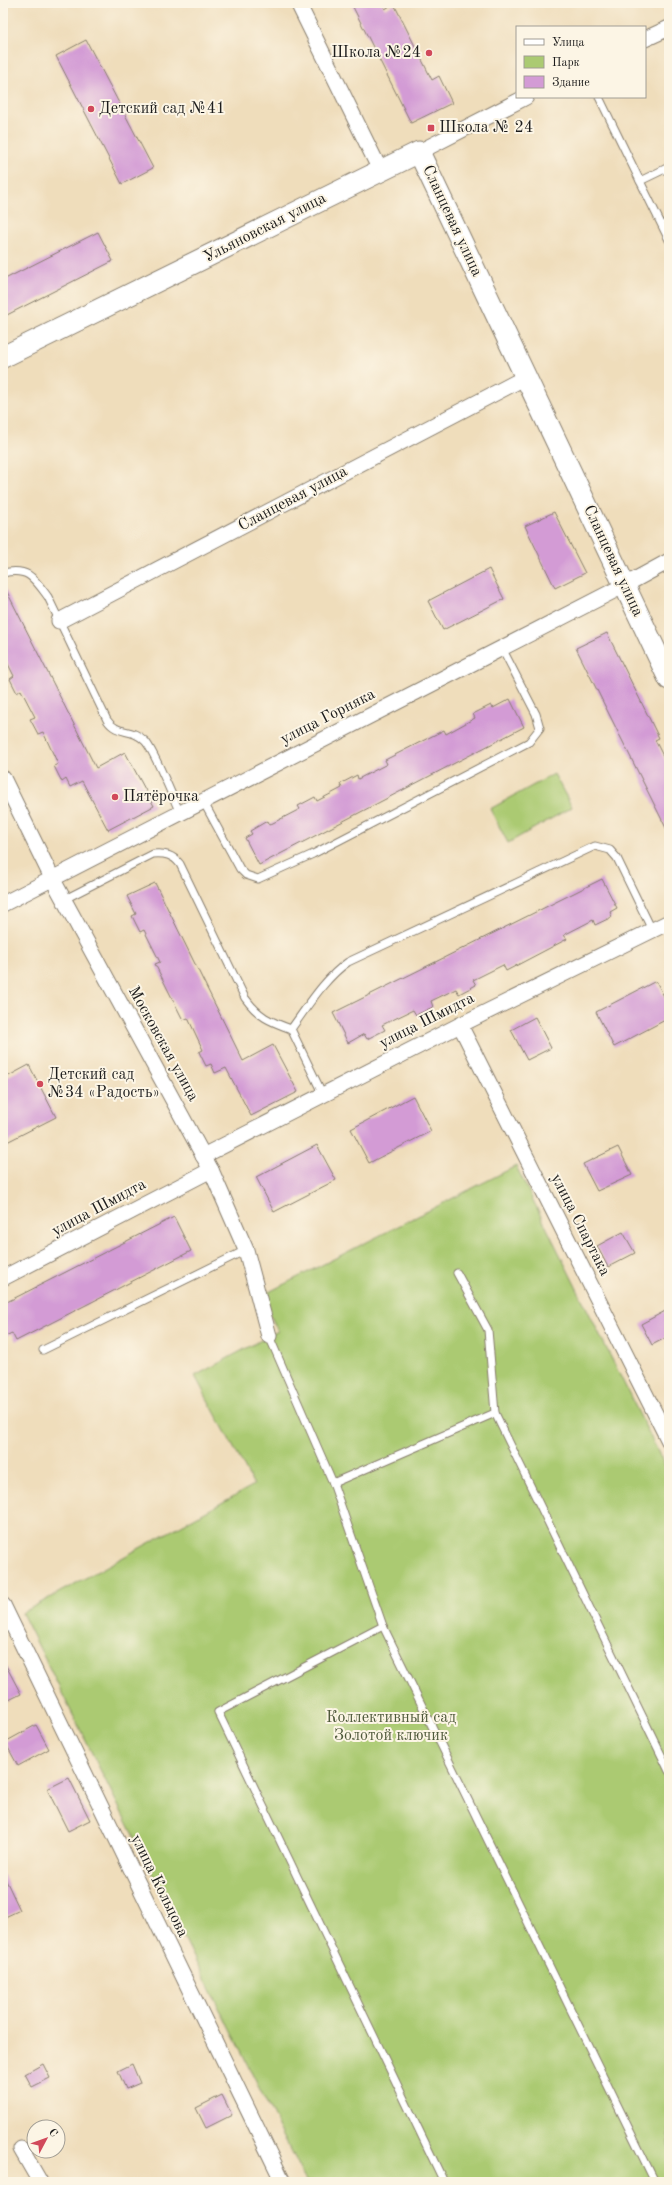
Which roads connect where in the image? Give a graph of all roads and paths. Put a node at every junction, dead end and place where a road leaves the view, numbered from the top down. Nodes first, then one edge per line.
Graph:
1 (298, 3) edge
2 (669, 28) edge
3 (646, 39) edge
4 (524, 98) edge
5 (599, 98) edge
6 (419, 152) junction
7 (669, 167) edge
8 (380, 170) junction
9 (640, 181) junction
10 (669, 240) edge
11 (3, 357) edge
12 (526, 377) junction
13 (669, 561) edge
14 (3, 573) edge
15 (625, 586) junction
16 (59, 622) junction
17 (502, 648) junction
18 (669, 680) edge
19 (3, 778) edge
20 (203, 801) junction
21 (180, 813) junction
22 (52, 878) junction
23 (64, 900) junction
24 (3, 904) edge
25 (669, 922) edge
26 (652, 930) junction
27 (460, 1025) junction
28 (291, 1029) junction
29 (323, 1095) junction
30 (203, 1156) junction
31 (211, 1170) junction
32 (246, 1250) junction
33 (457, 1273) dead end
34 (3, 1278) edge
35 (269, 1336) joint
36 (43, 1350) dead end
37 (495, 1413) junction
38 (669, 1442) edge
39 (333, 1483) junction
40 (5, 1614) edge
41 (384, 1626) junction
42 (669, 1771) edge
43 (21, 2149) dead end
44 (40, 2182) edge
45 (283, 2182) edge
46 (444, 2182) edge
47 (655, 2182) edge

1 - 8 street
2 - 3 street
4 - 6 street, Ульяновская улица
5 - 9 lane
6 - 8 main road, Ульяновская улица
6 - 12 main road, Сланцевая улица
7 - 9 lane
8 - 11 main road, Ульяновская улица
9 - 10 lane
12 - 15 main road, Сланцевая улица
12 - 16 street, Сланцевая улица
13 - 15 street, улица Горняка
14 - 16 lane
15 - 17 street, улица Горняка
15 - 18 main road, Сланцевая улица
16 - 21 lane
17 - 20 street, улица Горняка
17 - 20 lane
19 - 22 street, Московская улица
20 - 21 street, улица Горняка
21 - 22 street, улица Горняка
22 - 23 street, Московская улица
22 - 24 street, улица Горняка
23 - 28 lane
23 - 30 street, Московская улица
25 - 26 street, улица Шмидта
26 - 27 street, улица Шмидта
26 - 28 lane
27 - 29 street, улица Шмидта
27 - 38 street, улица Спартака
28 - 29 lane
29 - 30 street, улица Шмидта
30 - 31 street, Московская улица
31 - 32 street, Московская улица
31 - 34 street, улица Шмидта
32 - 35 street, Московская улица
32 - 36 lane
33 - 37 lane
35 - 39 lane
37 - 39 lane
37 - 42 lane
39 - 41 lane
40 - 45 street, улица Кольцова
41 - 46 lane
41 - 47 lane
43 - 44 street

